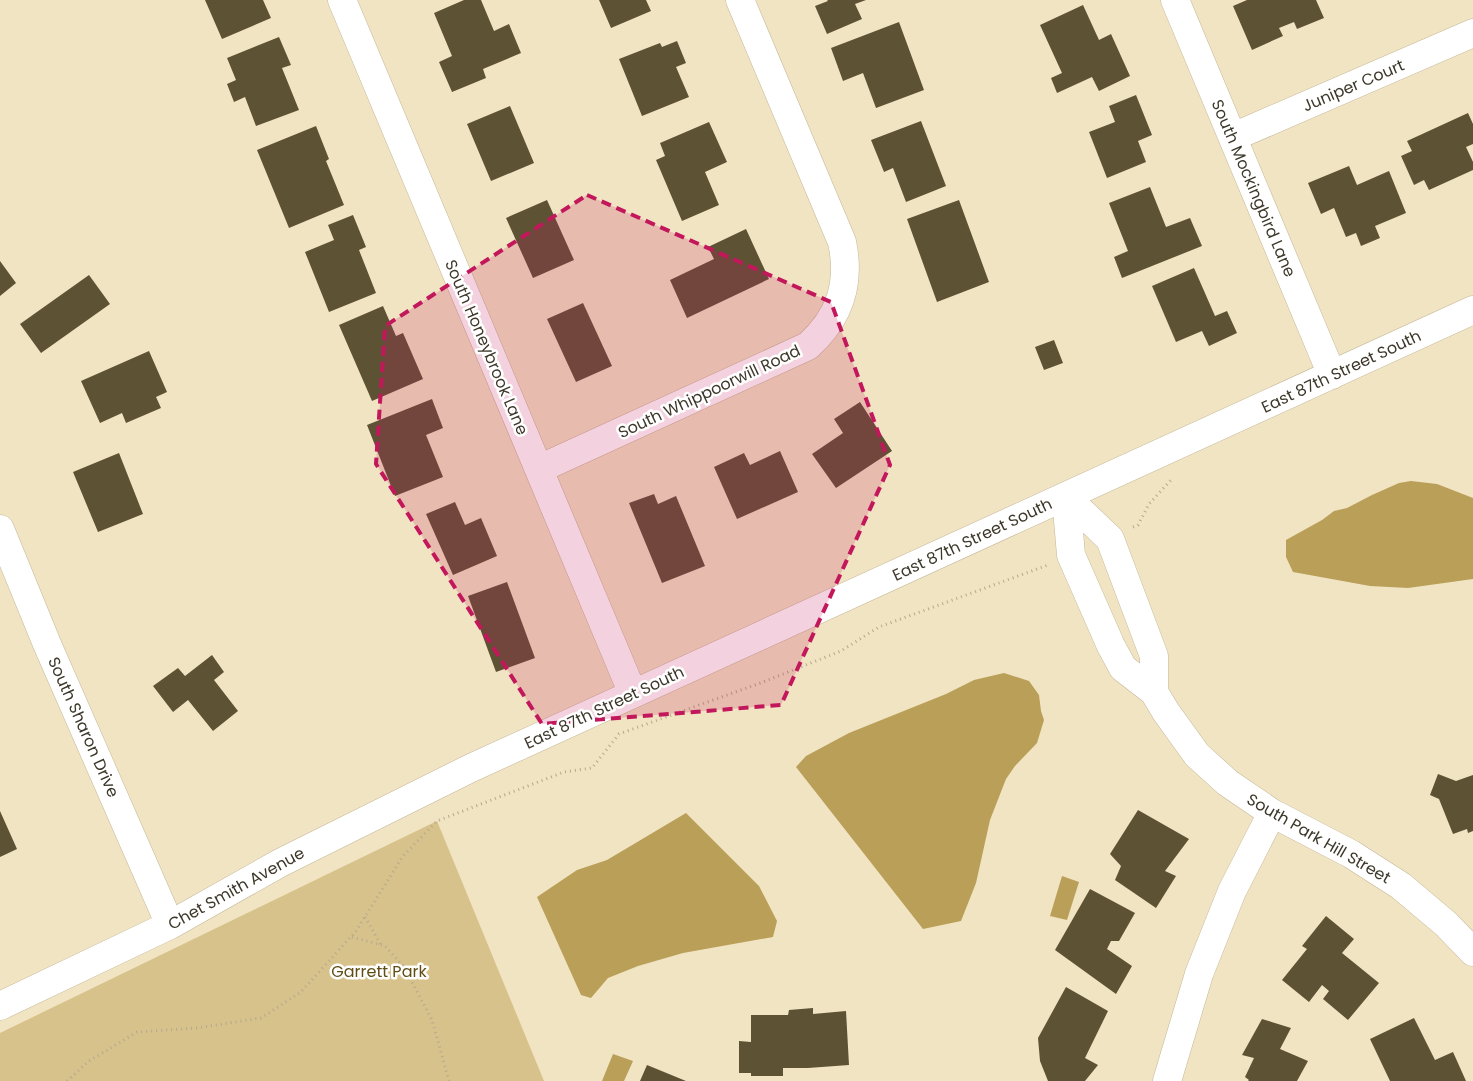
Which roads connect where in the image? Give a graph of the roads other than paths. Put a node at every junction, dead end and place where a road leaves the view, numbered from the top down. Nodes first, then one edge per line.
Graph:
1 (342, 0) edge
2 (740, 0) edge
3 (1176, 0) edge
4 (1473, 33) edge
5 (1233, 137) junction
6 (1473, 310) edge
7 (1332, 375) junction
8 (538, 469) junction
9 (1066, 497) junction
10 (0, 529) edge
11 (1154, 692) junction
12 (633, 694) junction
13 (471, 768) joint
14 (1272, 813) junction
15 (170, 925) junction
16 (1473, 952) edge
17 (0, 1006) edge
18 (1167, 1081) edge

1 - 8 street, South Honeybrook Lane
2 - 8 street, South Whippoorwill Road
3 - 5 street, South Mockingbird Lane
4 - 5 street, Juniper Court
5 - 7 street, South Mockingbird Lane
6 - 7 street, East 87th Street South
7 - 9 street, East 87th Street South
8 - 12 street, South Honeybrook Lane
9 - 11 street, South Park Hill Street
9 - 11 street
9 - 12 street, East 87th Street South
10 - 15 street, South Sharon Drive
11 - 14 street, South Park Hill Street
12 - 13 street, East 87th Street South
13 - 15 street, Chet Smith Avenue
14 - 16 street, South Park Hill Street
14 - 18 street
15 - 17 street, Chet Smith Avenue

